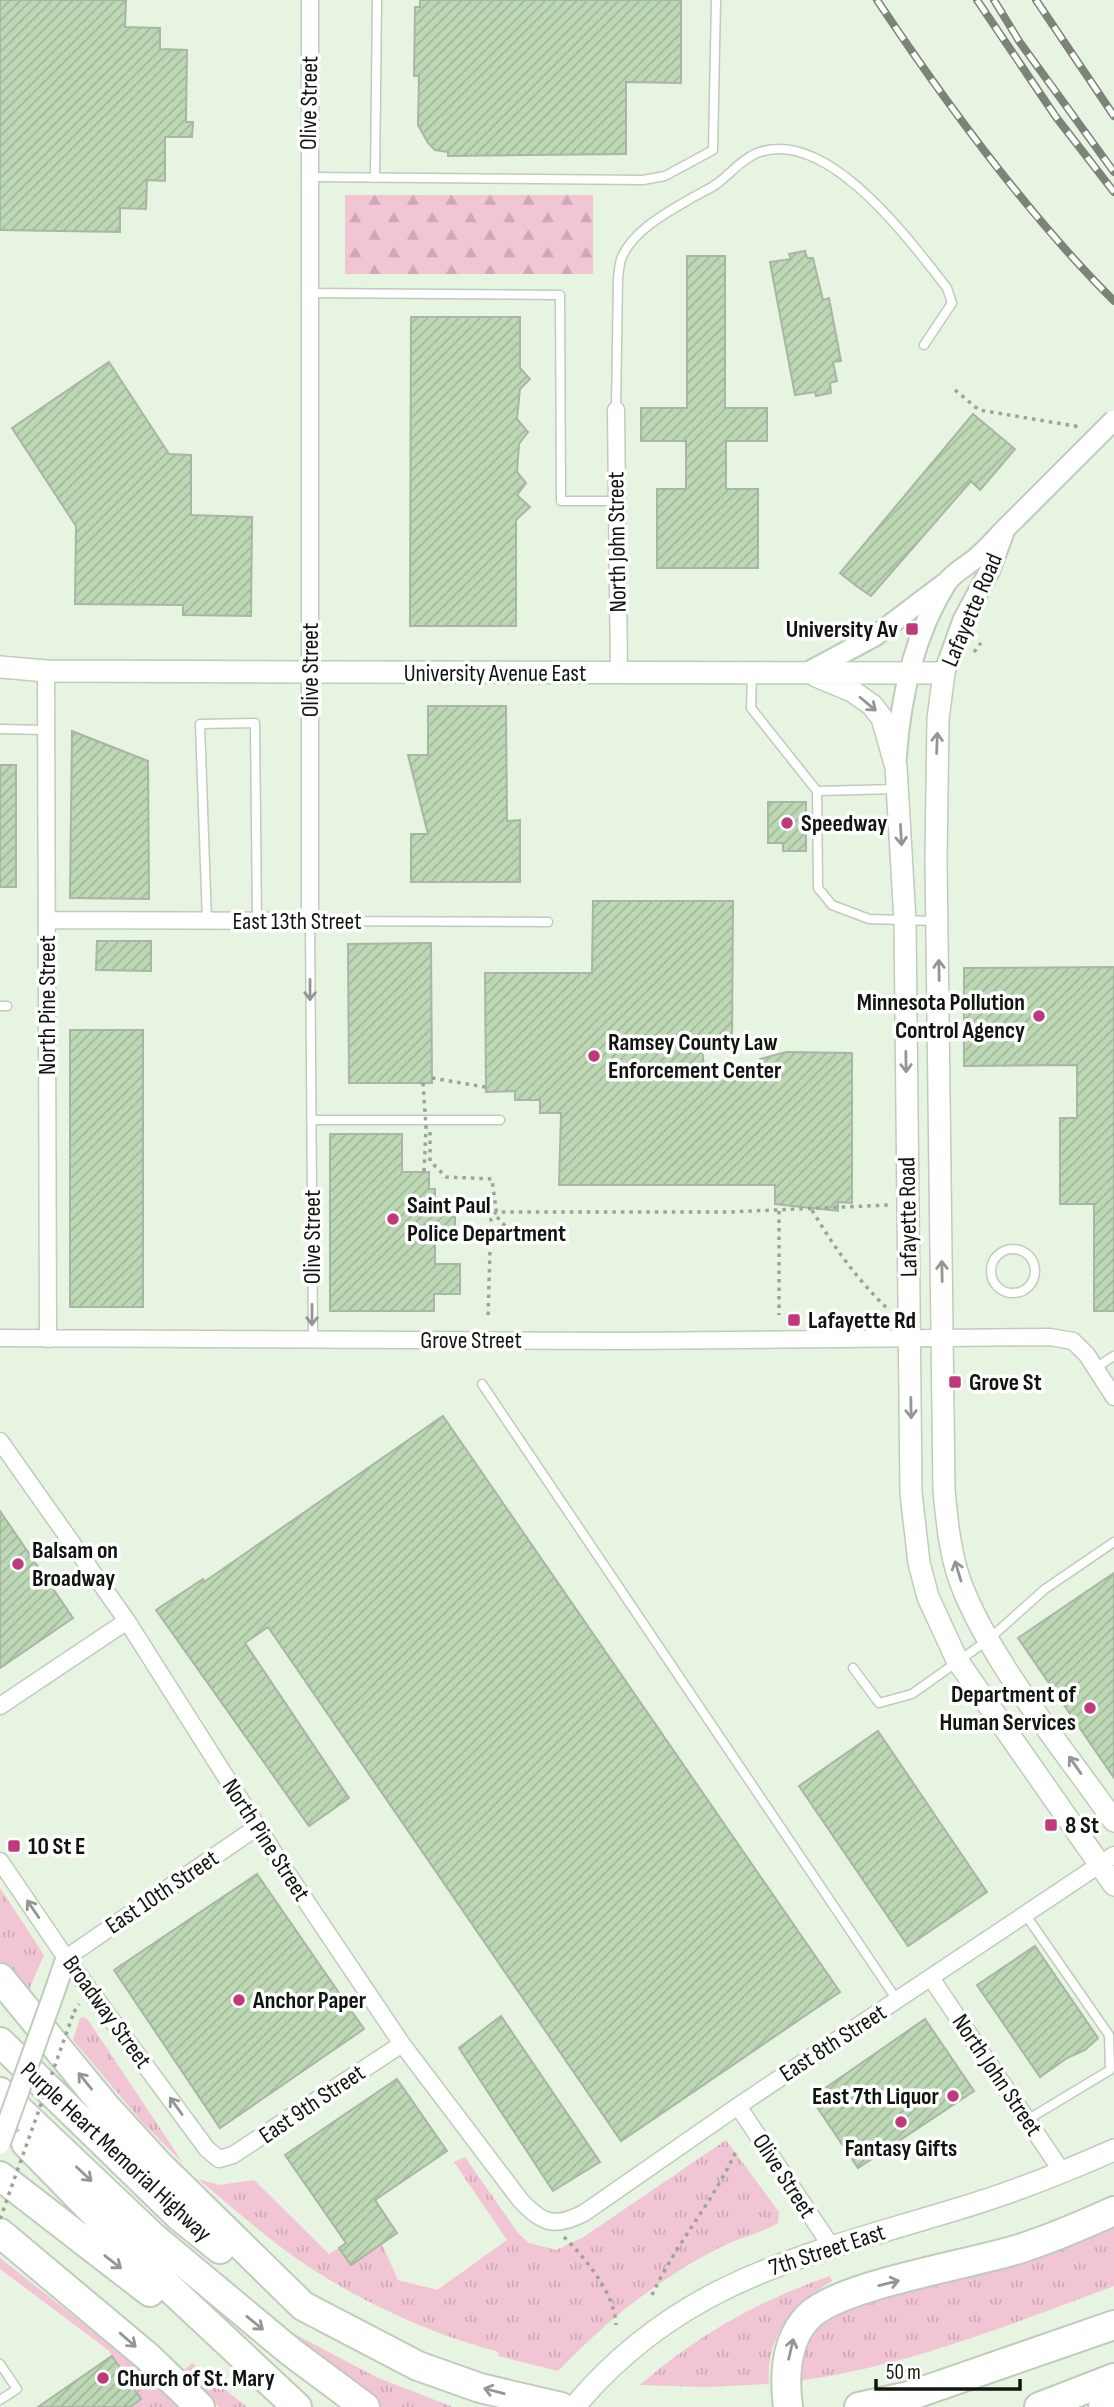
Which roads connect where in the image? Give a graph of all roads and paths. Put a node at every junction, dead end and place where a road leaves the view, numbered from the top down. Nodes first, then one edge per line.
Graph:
1 (310, 0) edge
2 (377, 0) edge
3 (716, 0) edge
4 (308, 177) junction
5 (375, 178) junction
6 (309, 293) junction
7 (924, 345) dead end
8 (955, 390) dead end
9 (616, 410) joint
10 (1114, 420) edge
11 (1087, 428) dead end
12 (616, 501) junction
13 (1006, 528) junction
14 (949, 580) junction
15 (981, 643) dead end
16 (974, 653) dead end
17 (0, 667) edge
18 (47, 670) junction
19 (309, 672) junction
20 (808, 672) junction
21 (619, 673) junction
22 (752, 673) junction
23 (910, 673) junction
24 (944, 673) junction
25 (0, 675) edge
26 (0, 729) edge
27 (47, 730) junction
28 (896, 766) junction
29 (897, 789) junction
30 (817, 791) junction
31 (47, 920) junction
32 (207, 921) junction
33 (257, 921) junction
34 (310, 921) junction
35 (905, 921) junction
36 (938, 921) junction
37 (548, 922) dead end
38 (432, 1078) dead end
39 (423, 1083) dead end
40 (485, 1087) dead end
41 (311, 1120) junction
42 (430, 1120) junction
43 (500, 1120) dead end
44 (424, 1172) dead end
45 (894, 1204) dead end
46 (812, 1210) junction
47 (779, 1211) junction
48 (496, 1212) junction
49 (508, 1229) dead end
50 (1012, 1249) joint
51 (488, 1315) dead end
52 (779, 1315) dead end
53 (894, 1315) dead end
54 (0, 1338) edge
55 (48, 1339) junction
56 (910, 1339) junction
57 (943, 1339) junction
58 (313, 1340) junction
59 (1114, 1356) edge
60 (1095, 1368) junction
61 (482, 1384) dead end
62 (1114, 1397) edge
63 (0, 1441) edge
64 (1114, 1542) edge
65 (127, 1621) junction
66 (988, 1640) junction
67 (957, 1660) junction
68 (853, 1668) dead end
69 (0, 1706) edge
70 (1114, 1821) edge
71 (257, 1827) junction
72 (1107, 1859) edge
73 (0, 1861) edge
74 (1114, 1885) edge
75 (1024, 1914) junction
76 (66, 1958) junction
77 (0, 1978) edge
78 (932, 1978) junction
79 (897, 2001) junction
80 (75, 2012) dead end
81 (0, 2042) edge
82 (402, 2044) junction
83 (0, 2092) edge
84 (738, 2106) junction
85 (0, 2118) edge
86 (1027, 2120) junction
87 (0, 2144) edge
88 (737, 2149) dead end
89 (1114, 2150) edge
90 (219, 2159) joint
91 (1063, 2173) junction
92 (0, 2176) edge
93 (1114, 2211) edge
94 (0, 2219) edge
95 (550, 2223) junction
96 (0, 2233) edge
97 (831, 2246) junction
98 (652, 2295) dead end
99 (303, 2305) junction
100 (615, 2325) dead end
101 (1114, 2325) edge
102 (0, 2364) edge
103 (1114, 2378) edge
104 (1114, 2399) edge
105 (0, 2400) edge
106 (292, 2403) edge
107 (200, 2407) edge
108 (365, 2407) edge
109 (561, 2407) edge
110 (574, 2407) edge
111 (788, 2407) edge
112 (859, 2407) edge
113 (1039, 2407) edge
114 (1093, 2407) edge
115 (1103, 2407) edge

1 - 4 street, Olive Street
2 - 5 lane
3 - 5 lane
4 - 5 lane
4 - 6 street, Olive Street
6 - 12 lane
6 - 19 street, Olive Street
7 - 9 lane
8 - 11 path
9 - 12 street, North John Street
10 - 13 street, Lafayette Road, bridge
12 - 21 street, North John Street
13 - 14 street, Lafayette Road
13 - 24 street, Lafayette Road
14 - 20 street
14 - 23 street, Lafayette Road
15 - 16 path
17 - 18 main road, University Avenue East
18 - 19 main road, University Avenue East
18 - 25 main road, University Avenue East
18 - 27 street, North Pine Street
19 - 21 main road, University Avenue East
19 - 34 street, Olive Street
20 - 22 main road, University Avenue East
20 - 23 main road, University Avenue East
20 -> 28 main road
21 - 22 main road, University Avenue East
22 - 30 lane
23 - 24 main road, University Avenue East
23 - 28 street, Lafayette Road
36 -> 24 main road, Lafayette Road
26 - 27 lane
27 - 31 street, North Pine Street
28 - 29 main road, Lafayette Road
29 - 30 lane
29 -> 35 main road, Lafayette Road
30 - 35 lane
31 - 32 street, East 13th Street
31 - 55 street, North Pine Street
32 - 33 street, East 13th Street
32 - 33 lane
33 - 34 street, East 13th Street
34 - 37 lane, East 13th Street
34 -> 41 lane, Olive Street
35 - 36 lane
35 -> 56 main road, Lafayette Road
57 -> 36 main road, Lafayette Road
38 - 40 path
39 - 44 path, bridge
41 - 42 lane
41 -> 58 lane, Olive Street
42 - 43 lane
42 - 48 path
45 - 46 path
46 - 47 path
46 - 53 path
47 - 48 path
47 - 52 path
48 - 49 path
48 - 51 path
50 - 50 lane
54 - 55 street, Grove Street
55 - 58 street, Grove Street
56 - 57 street, Grove Street
56 - 58 street, Grove Street
56 -> 67 main road, Lafayette Road
57 - 60 street, Grove Street
66 -> 57 main road, Lafayette Road
59 - 60 lane
60 - 62 street, Grove Street
61 - 79 lane
63 - 65 street, North Pine Street
64 - 66 lane
65 - 69 street
65 - 71 street, North Pine Street
66 - 67 lane
70 -> 66 main road, Lafayette Road
67 - 68 lane
67 - 72 main road, Lafayette Road
71 - 76 street, East 10th Street
71 - 82 street, North Pine Street
72 - 74 main road, Lafayette Road
72 - 75 street, East 8th Street
76 -> 73 street, Broadway Street
75 - 78 street, East 8th Street
75 - 86 lane
76 - 87 street, bridge
90 -> 76 street, Broadway Street
99 -> 77 highway
78 - 79 street, East 8th Street
78 - 86 street, North John Street
79 - 84 street, East 8th Street
80 - 94 path, bridge
81 - 99 highway, Purple Heart Memorial Highway
82 - 90 street, East 9th Street
82 - 95 street, North Pine Street
83 -> 108 highway
84 - 95 street, East 8th Street
84 - 97 street, Olive Street
85 - 106 highway
86 - 91 street, North John Street
88 - 98 path
89 - 91 main road, 7th Street East
91 - 97 main road, 7th Street East
92 -> 106 highway
111 -> 93 highway
95 - 100 path
96 -> 107 highway
97 - 110 main road, 7th Street East
109 -> 99 highway
101 - 112 highway
102 - 105 lane
103 - 113 highway
104 - 114 highway
104 - 115 highway

